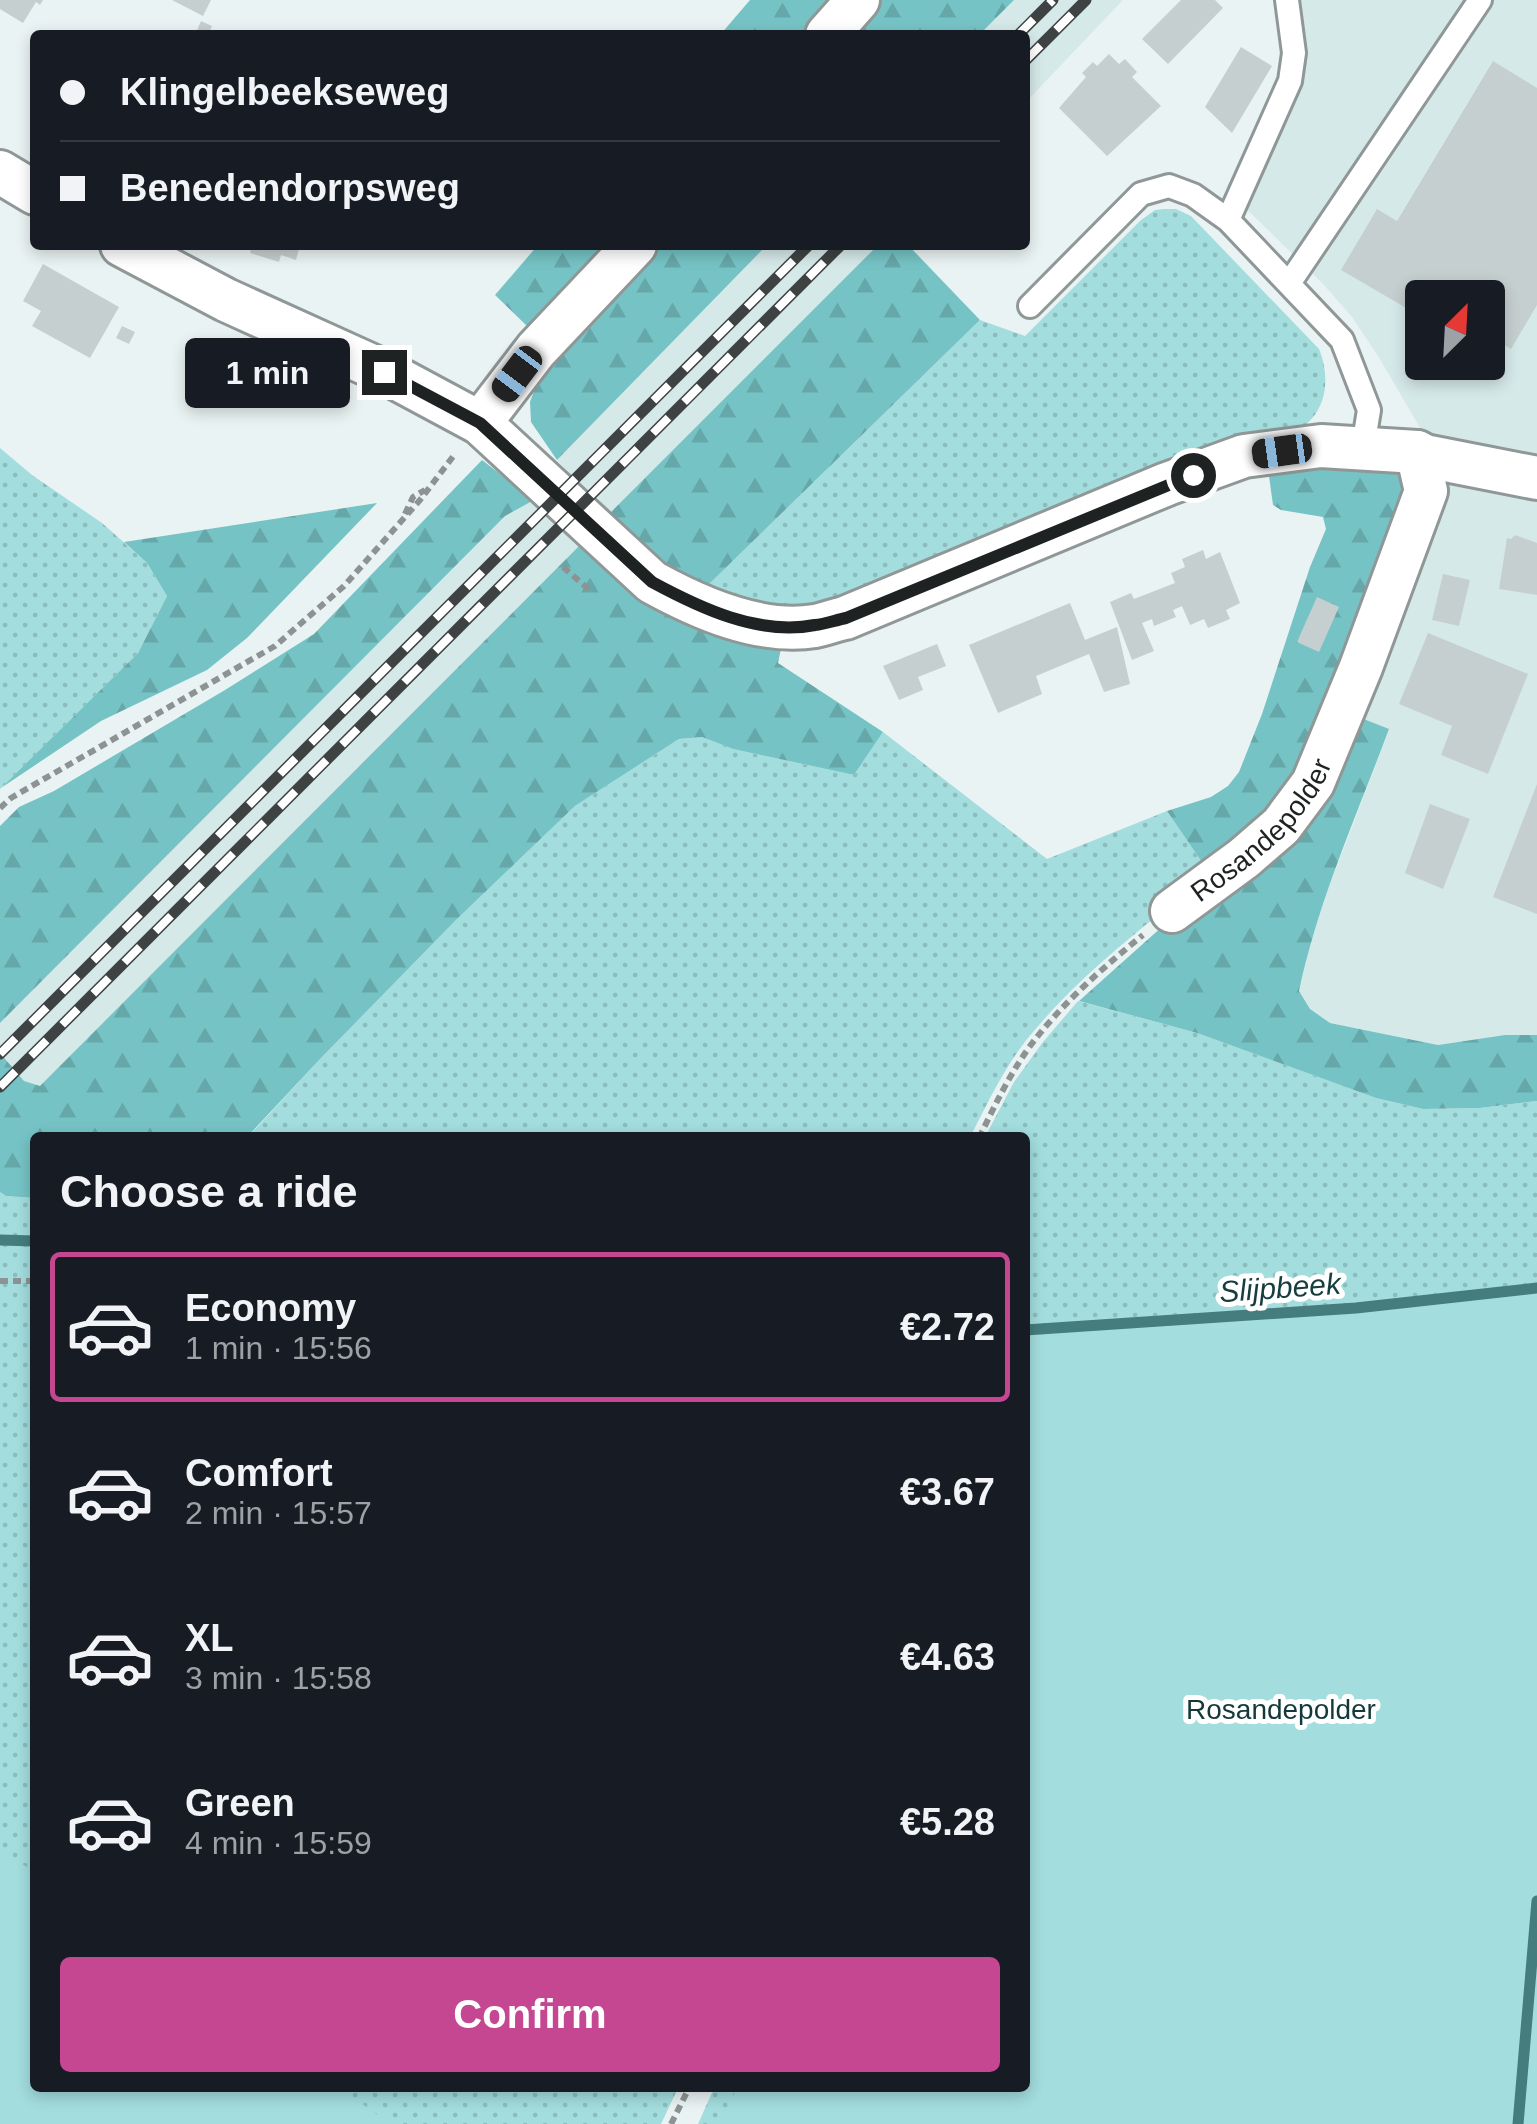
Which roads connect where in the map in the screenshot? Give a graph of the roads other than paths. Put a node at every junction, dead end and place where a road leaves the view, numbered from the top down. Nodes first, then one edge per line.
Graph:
1 (858, 0) edge
2 (1286, 0) edge
3 (1480, 0) edge
4 (831, 30) edge
5 (0, 172) edge
6 (30, 191) edge
7 (1228, 220) junction
8 (131, 250) edge
9 (630, 250) edge
10 (1290, 282) junction
11 (1030, 306) dead end
12 (480, 423) junction
13 (1363, 447) junction
14 (1417, 452) junction
15 (1537, 478) edge
16 (1172, 912) road end

1 - 4 street
2 - 7 lane
3 - 10 lane
5 - 6 street
7 - 10 lane
7 - 11 lane
8 - 12 street
9 - 12 street
10 - 13 lane
12 - 13 street
13 - 14 street
14 - 15 street
14 - 16 street, Rosandepolder

